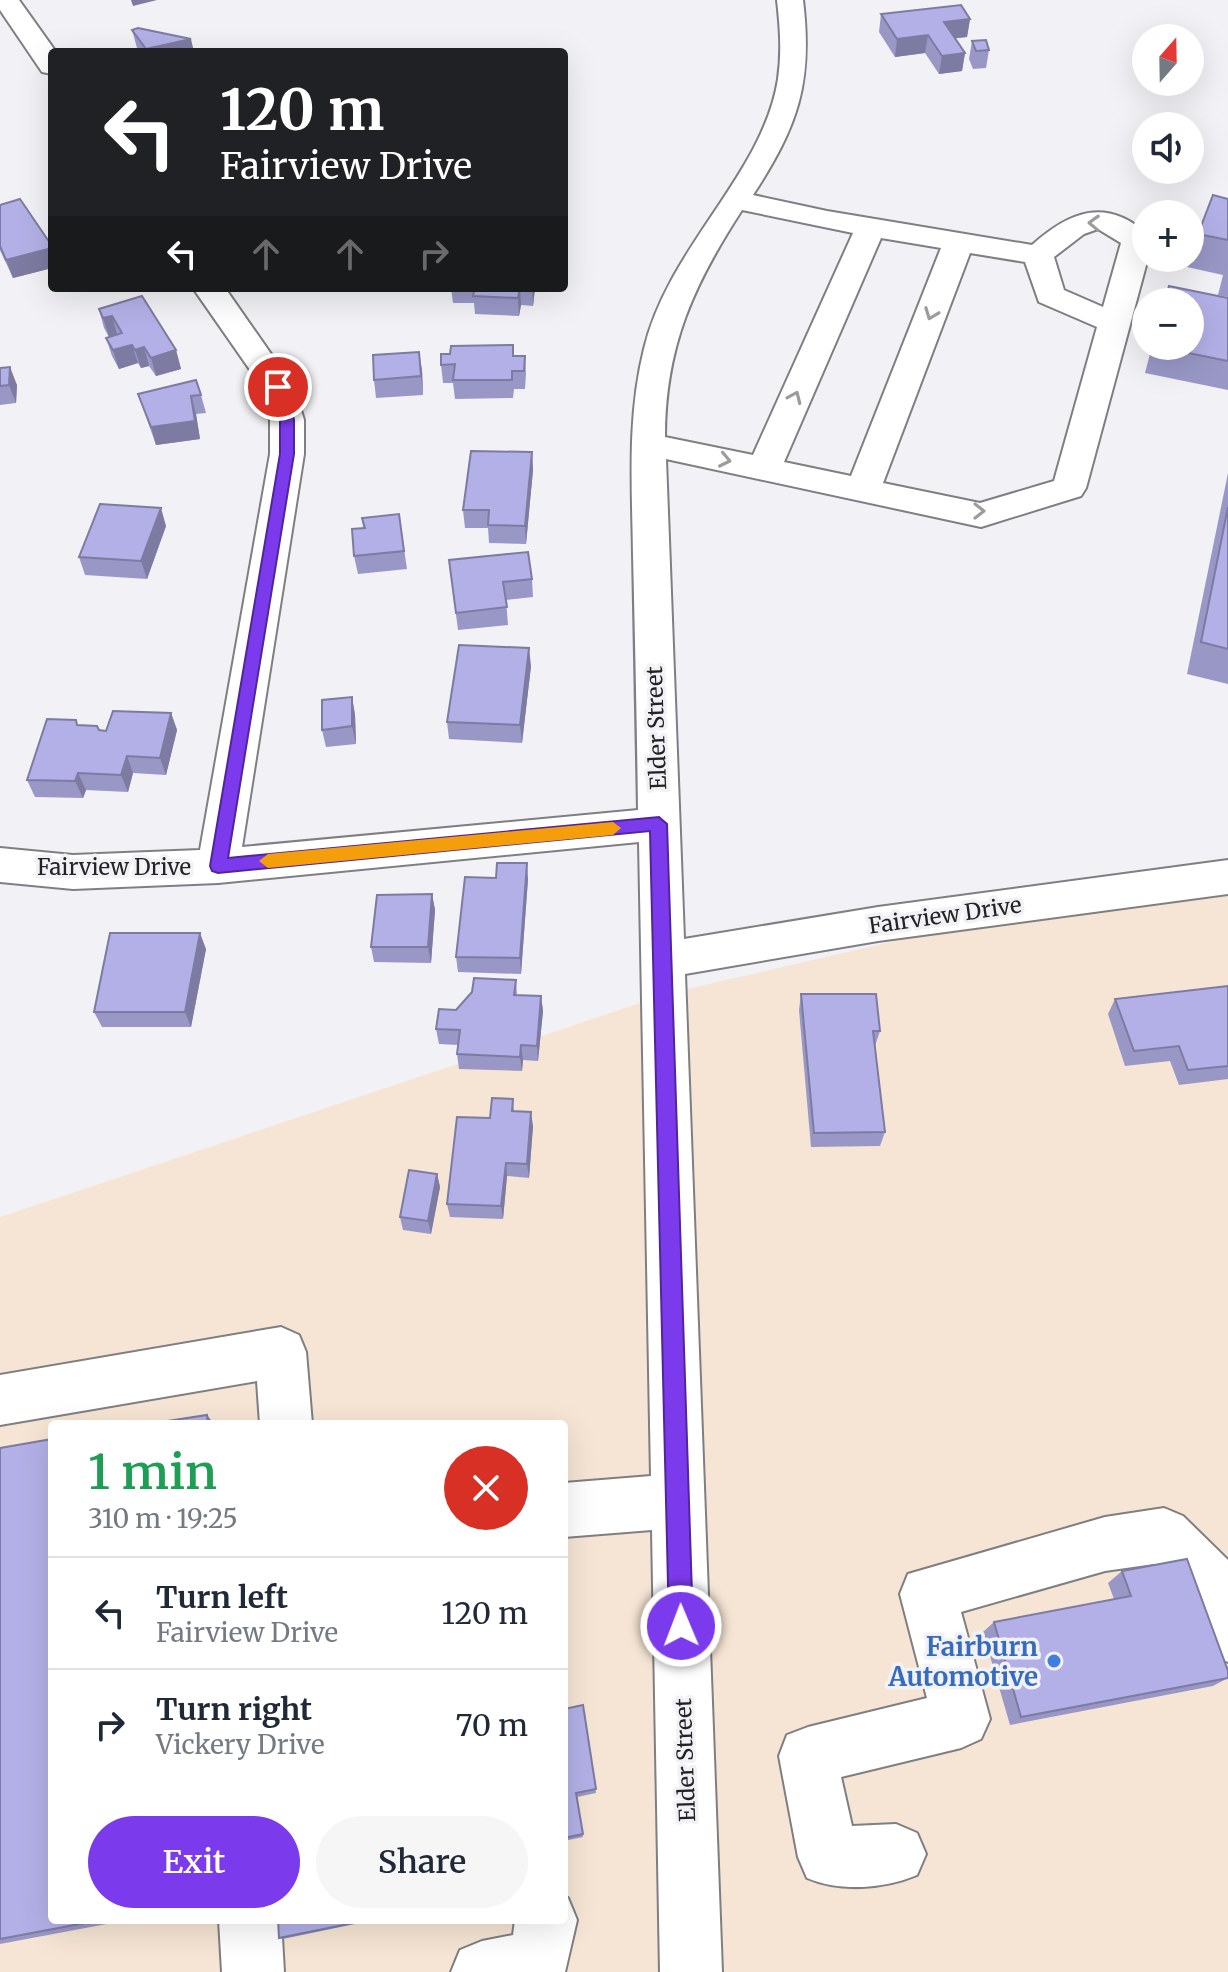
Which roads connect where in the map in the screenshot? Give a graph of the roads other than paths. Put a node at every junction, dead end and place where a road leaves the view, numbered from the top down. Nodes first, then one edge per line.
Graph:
1 (6, 0) edge
2 (790, 0) edge
3 (48, 60) edge
4 (779, 166) junction
5 (735, 200) junction
6 (827, 220) junction
7 (870, 228) junction
8 (959, 241) junction
9 (1038, 255) junction
10 (212, 292) edge
11 (1114, 323) junction
12 (648, 444) junction
13 (764, 469) junction
14 (863, 490) junction
15 (659, 824) junction
16 (0, 865) edge
17 (218, 866) junction
18 (1228, 877) edge
19 (663, 960) junction
20 (0, 1400) edge
21 (286, 1420) edge
22 (678, 1501) junction
23 (568, 1510) edge
24 (1228, 1634) edge
25 (896, 1854) dead end
26 (250, 1924) edge
27 (545, 1924) edge
28 (253, 1972) edge
29 (482, 1972) edge
30 (691, 1972) edge

1 - 3 street
2 - 4 street, Elder Street
4 - 5 street, Elder Street
4 - 6 street
5 - 6 street
5 - 12 street, Elder Street
6 - 7 street
7 - 8 street
13 -> 7 street
8 - 9 street
8 -> 14 street
9 - 11 street
11 -> 9 street
10 - 17 street
14 -> 11 street
12 -> 13 street
12 - 15 street, Elder Street
13 - 14 street
15 - 17 street, Fairview Drive
15 - 19 street, Elder Street
16 - 17 street, Fairview Drive
18 - 19 street, Fairview Drive
19 - 22 street, Elder Street
20 - 21 street
22 - 23 street
22 - 30 street, Elder Street
24 - 25 street
26 - 28 street
27 - 29 street

